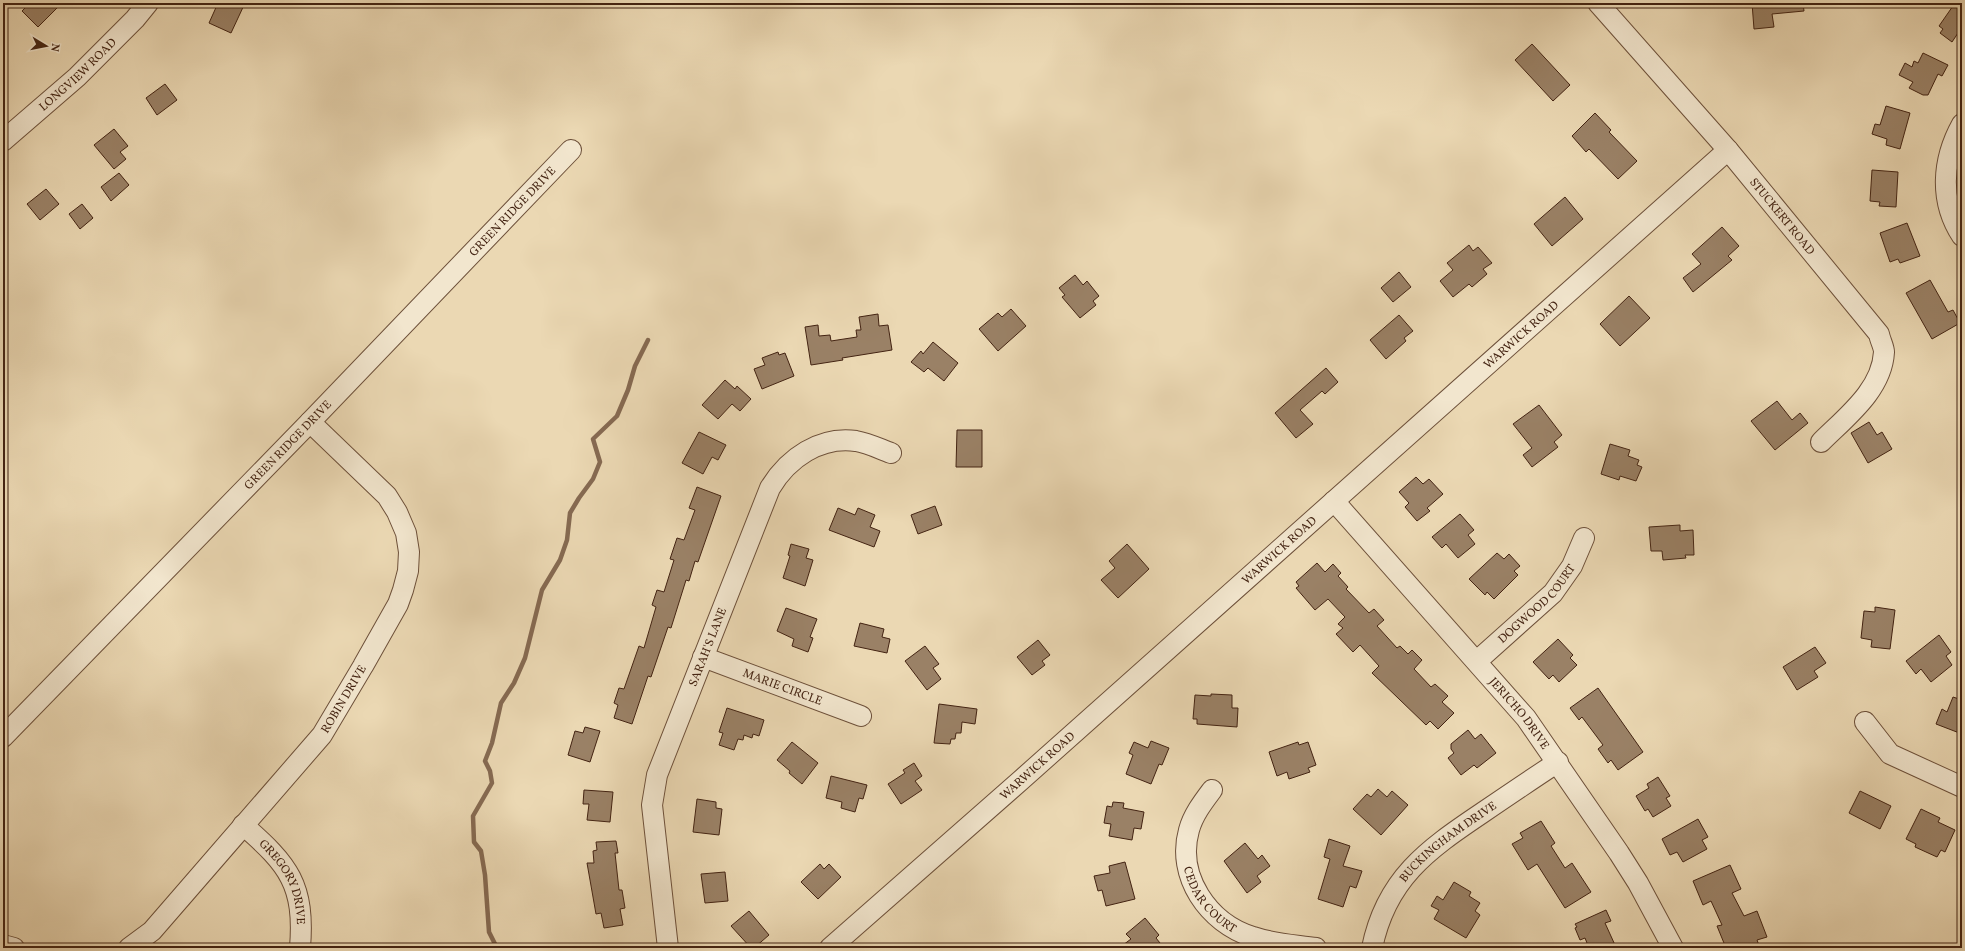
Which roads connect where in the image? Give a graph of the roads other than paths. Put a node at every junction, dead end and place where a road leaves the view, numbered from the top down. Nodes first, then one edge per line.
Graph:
1 (148, 3) edge
2 (1598, 3) edge
3 (1962, 124) edge
4 (3, 141) edge
5 (571, 150) dead end
6 (1728, 150) junction
7 (1962, 236) edge
8 (310, 422) junction
9 (1822, 442) dead end
10 (891, 453) dead end
11 (1334, 501) junction
12 (1584, 538) dead end
13 (703, 657) junction
14 (1477, 661) junction
15 (861, 716) dead end
16 (1865, 722) dead end
17 (3, 737) edge
18 (1558, 762) junction
19 (1962, 787) edge
20 (1212, 790) dead end
21 (243, 825) junction
22 (3, 945) edge
23 (14, 948) edge
24 (129, 948) edge
25 (300, 948) edge
26 (668, 948) edge
27 (830, 948) edge
28 (1316, 948) edge
29 (1372, 948) edge
30 (1673, 948) edge

1 - 4 street, LONGVIEW ROAD
2 - 6 street, STUCKERT ROAD
3 - 7 street
5 - 8 street, GREEN RIDGE DRIVE
6 - 9 street, STUCKERT ROAD
6 - 11 street, WARWICK ROAD
8 - 17 street, GREEN RIDGE DRIVE
8 - 21 street, ROBIN DRIVE
10 - 13 street, SARAH'S LANE
11 - 14 street, JERICHO DRIVE
11 - 27 street, WARWICK ROAD
12 - 14 street, DOGWOOD COURT
13 - 15 street, MARIE CIRCLE
13 - 26 street, SARAH'S LANE
14 - 18 street, JERICHO DRIVE
16 - 19 street
18 - 29 street, BUCKINGHAM DRIVE
18 - 30 street, JERICHO DRIVE
20 - 28 street, CEDAR COURT
21 - 24 street, ROBIN DRIVE
21 - 25 street, GREGORY DRIVE
22 - 23 street

